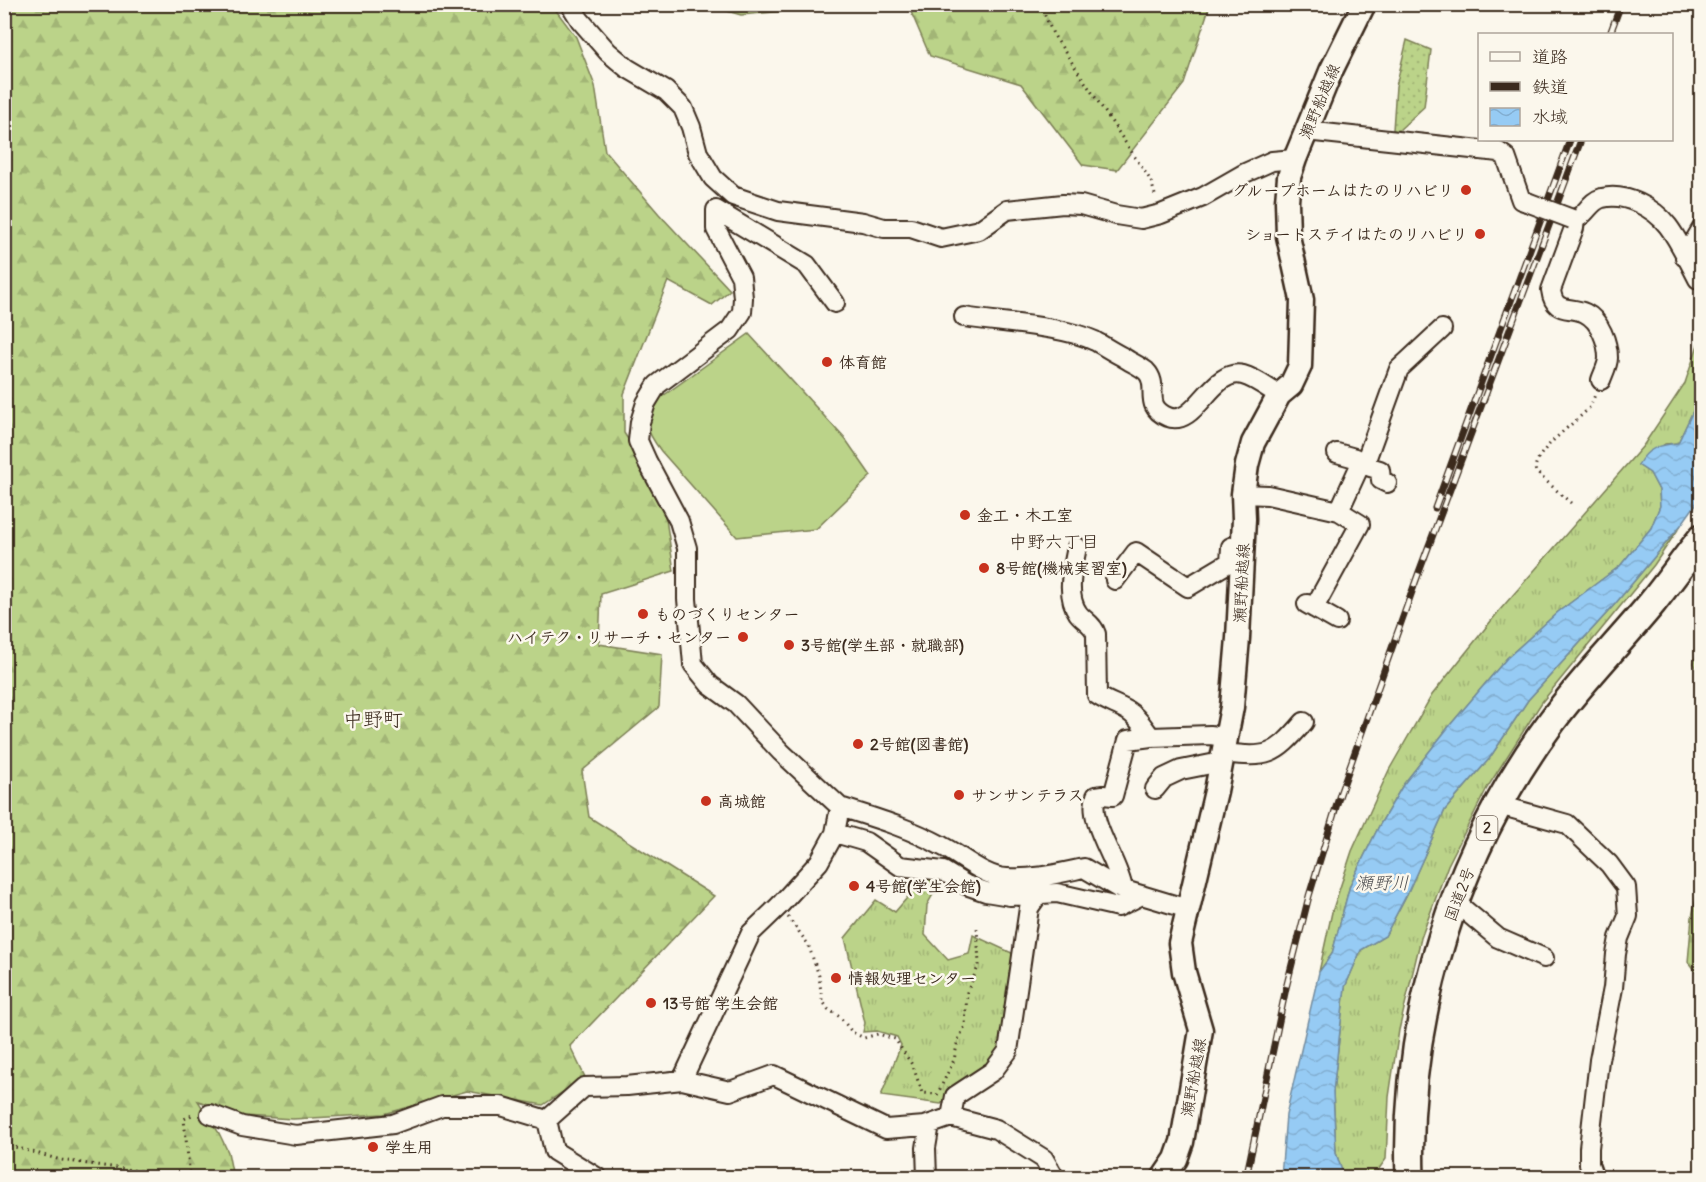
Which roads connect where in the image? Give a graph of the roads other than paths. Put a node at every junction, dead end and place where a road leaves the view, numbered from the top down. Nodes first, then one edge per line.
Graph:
1 (570, 4) edge
2 (1364, 4) edge
3 (1306, 131) junction
4 (1295, 159) junction
5 (1574, 219) junction
6 (1701, 228) edge
7 (1685, 257) junction
8 (1701, 281) edge
9 (835, 303) dead end
10 (964, 317) dead end
11 (1442, 329) dead end
12 (1601, 380) road end
13 (1279, 395) junction
14 (1337, 453) dead end
15 (1364, 461) junction
16 (1386, 483) dead end
17 (1243, 494) junction
18 (1339, 511) junction
19 (1701, 538) edge
20 (1243, 543) junction
21 (1077, 547) dead end
22 (1115, 580) dead end
23 (1337, 621) dead end
24 (1304, 722) dead end
25 (1151, 737) junction
26 (1224, 750) junction
27 (1155, 789) dead end
28 (1498, 804) junction
29 (840, 807) junction
30 (835, 833) junction
31 (1123, 889) junction
32 (1038, 895) junction
33 (1142, 895) junction
34 (1454, 901) junction
35 (1188, 909) junction
36 (1544, 958) dead end
37 (682, 1080) junction
38 (953, 1110) junction
39 (210, 1114) road end
40 (547, 1120) junction
41 (930, 1124) junction
42 (598, 1178) edge
43 (927, 1178) edge
44 (1055, 1178) edge
45 (1163, 1178) edge
46 (1410, 1178) edge
47 (1594, 1178) edge

1 - 4 street
2 - 3 main road, 瀬野船越線
3 - 4 main road, 瀬野船越線
3 - 5 street, bridge
4 - 13 main road, 瀬野船越線
5 - 7 street
5 - 12 street
6 - 7 street
7 - 8 street
9 - 29 street
10 - 13 street
11 - 15 street
13 - 17 main road, 瀬野船越線
14 - 15 street
15 - 16 street
15 - 18 street
17 - 18 street
17 - 20 main road, 瀬野船越線
18 - 23 street
19 - 28 highway, 国道2号 / 2
20 - 22 street
20 - 26 main road, 瀬野船越線
21 - 25 street
24 - 26 street
25 - 26 street
25 - 31 street
26 - 27 street
26 - 35 main road, 瀬野船越線
28 - 34 highway, 国道2号 / 2
28 - 47 street
29 - 30 street
29 - 31 street
30 - 32 street
30 - 37 street
31 - 33 street
32 - 33 street
32 - 38 street
33 - 35 street
34 - 36 street
34 - 46 highway, 国道2号 / 2
35 - 45 main road, 瀬野船越線
37 - 40 street
37 - 41 street
38 - 41 street
38 - 44 street
39 - 40 street
40 - 42 street
41 - 43 street

